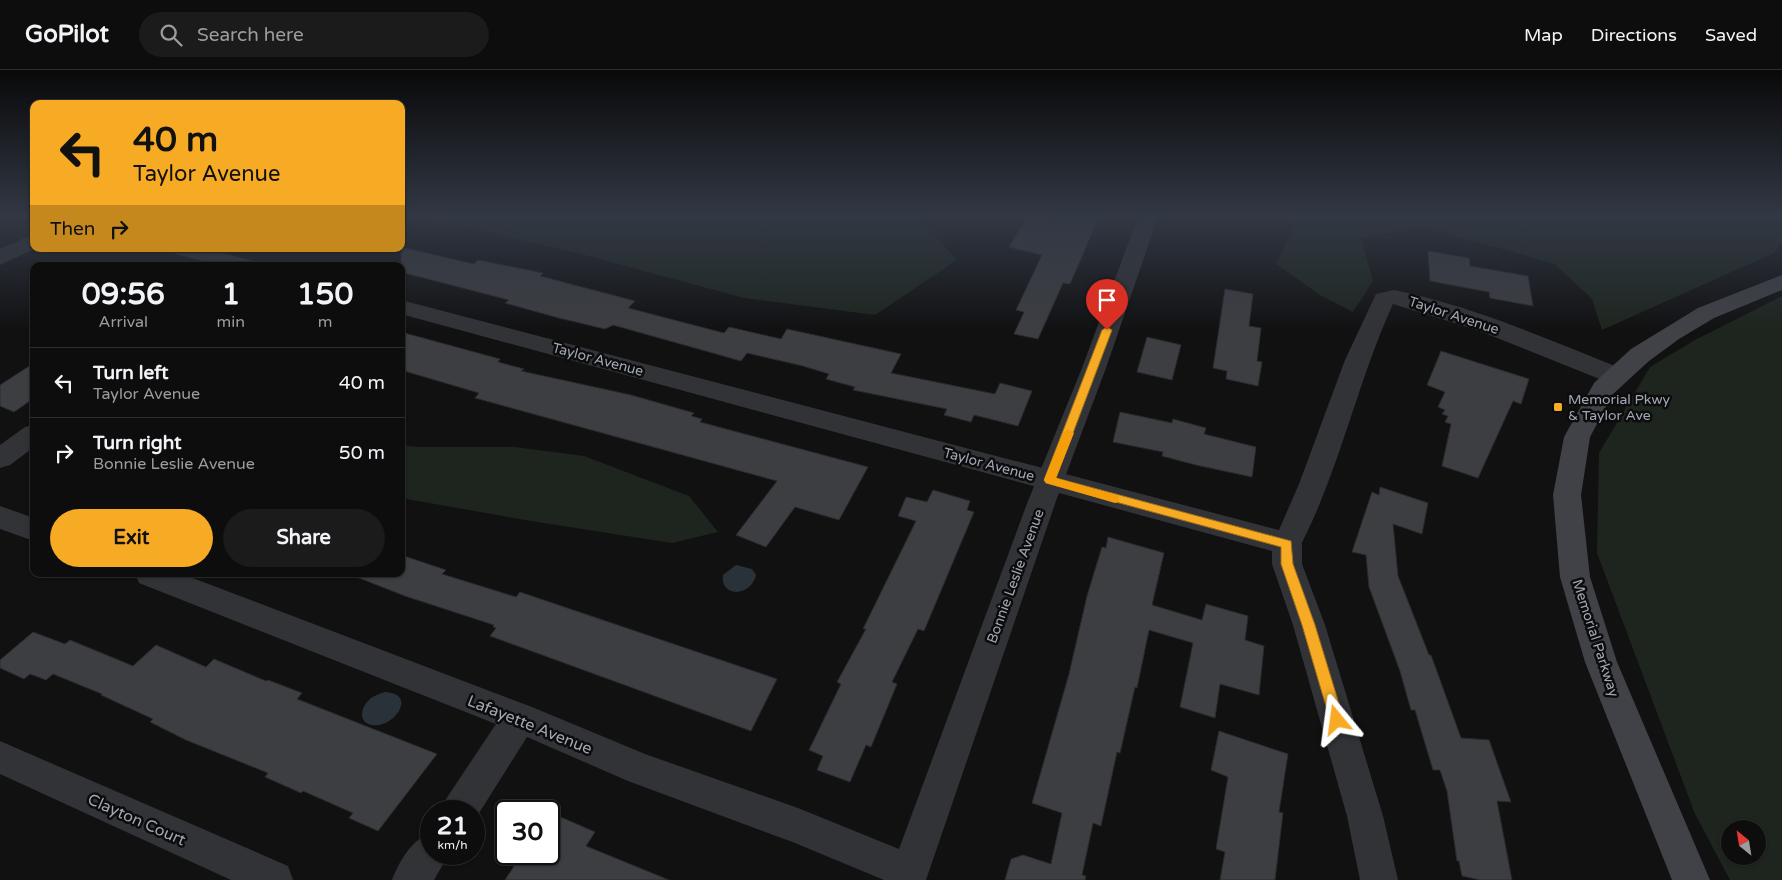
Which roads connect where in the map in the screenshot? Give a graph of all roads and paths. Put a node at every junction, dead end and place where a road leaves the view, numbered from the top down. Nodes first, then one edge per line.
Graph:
1 (204, 255) edge
2 (1134, 255) edge
3 (231, 262) edge
4 (1782, 282) edge
5 (405, 308) edge
6 (1616, 376) junction
7 (30, 437) edge
8 (0, 458) edge
9 (1050, 480) junction
10 (0, 517) edge
11 (30, 528) edge
12 (1286, 544) junction
13 (158, 577) edge
14 (520, 718) junction
15 (0, 757) edge
16 (465, 800) edge
17 (421, 865) edge
18 (909, 876) edge
19 (274, 880) edge
20 (411, 880) edge
21 (1379, 880) edge
22 (1692, 880) edge

1 - 3 street
2 - 9 street, Bonnie Leslie Avenue
4 - 6 main road, Memorial Parkway
5 - 9 street, Taylor Avenue
6 - 12 street, Taylor Avenue
6 - 22 main road, Memorial Parkway
7 - 8 street
9 - 12 street, Taylor Avenue
9 - 18 street, Bonnie Leslie Avenue
10 - 11 street
12 - 21 street
13 - 14 street, Lafayette Avenue
14 - 16 street
14 - 18 street, Lafayette Avenue
15 - 19 street, Clayton Court
17 - 20 street

